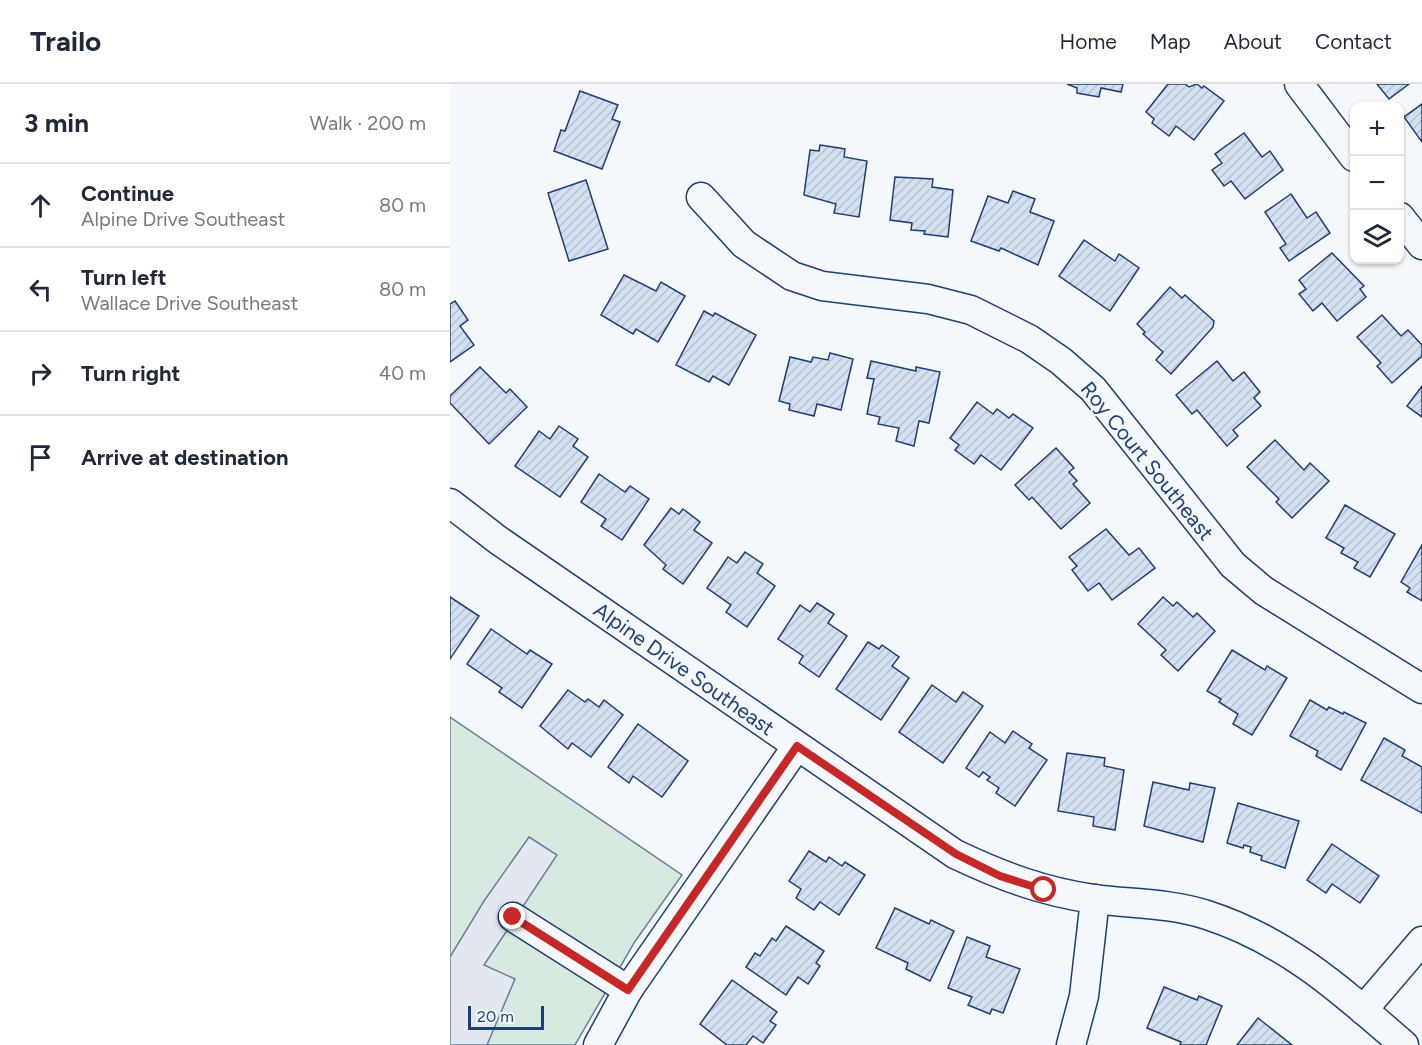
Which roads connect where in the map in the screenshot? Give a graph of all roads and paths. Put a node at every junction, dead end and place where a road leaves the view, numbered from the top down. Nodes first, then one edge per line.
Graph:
1 (1299, 84) edge
2 (1353, 156) edge
3 (700, 196) dead end
4 (1404, 222) edge
5 (1422, 245) edge
6 (450, 503) edge
7 (1422, 689) edge
8 (797, 746) junction
9 (1095, 899) junction
10 (513, 917) dead end
11 (1422, 941) edge
12 (628, 990) junction
13 (1363, 1010) junction
14 (598, 1045) edge
15 (1071, 1045) edge
16 (1404, 1045) edge

1 - 2 street
3 - 7 street, Roy Court Southeast
4 - 5 street
6 - 8 street, Alpine Drive Southeast
8 - 9 street, Alpine Drive Southeast
8 - 12 street
9 - 13 street, Alpine Drive Southeast
9 - 15 street
10 - 12 street
11 - 13 street
12 - 14 street
13 - 16 street, Alpine Drive Southeast

